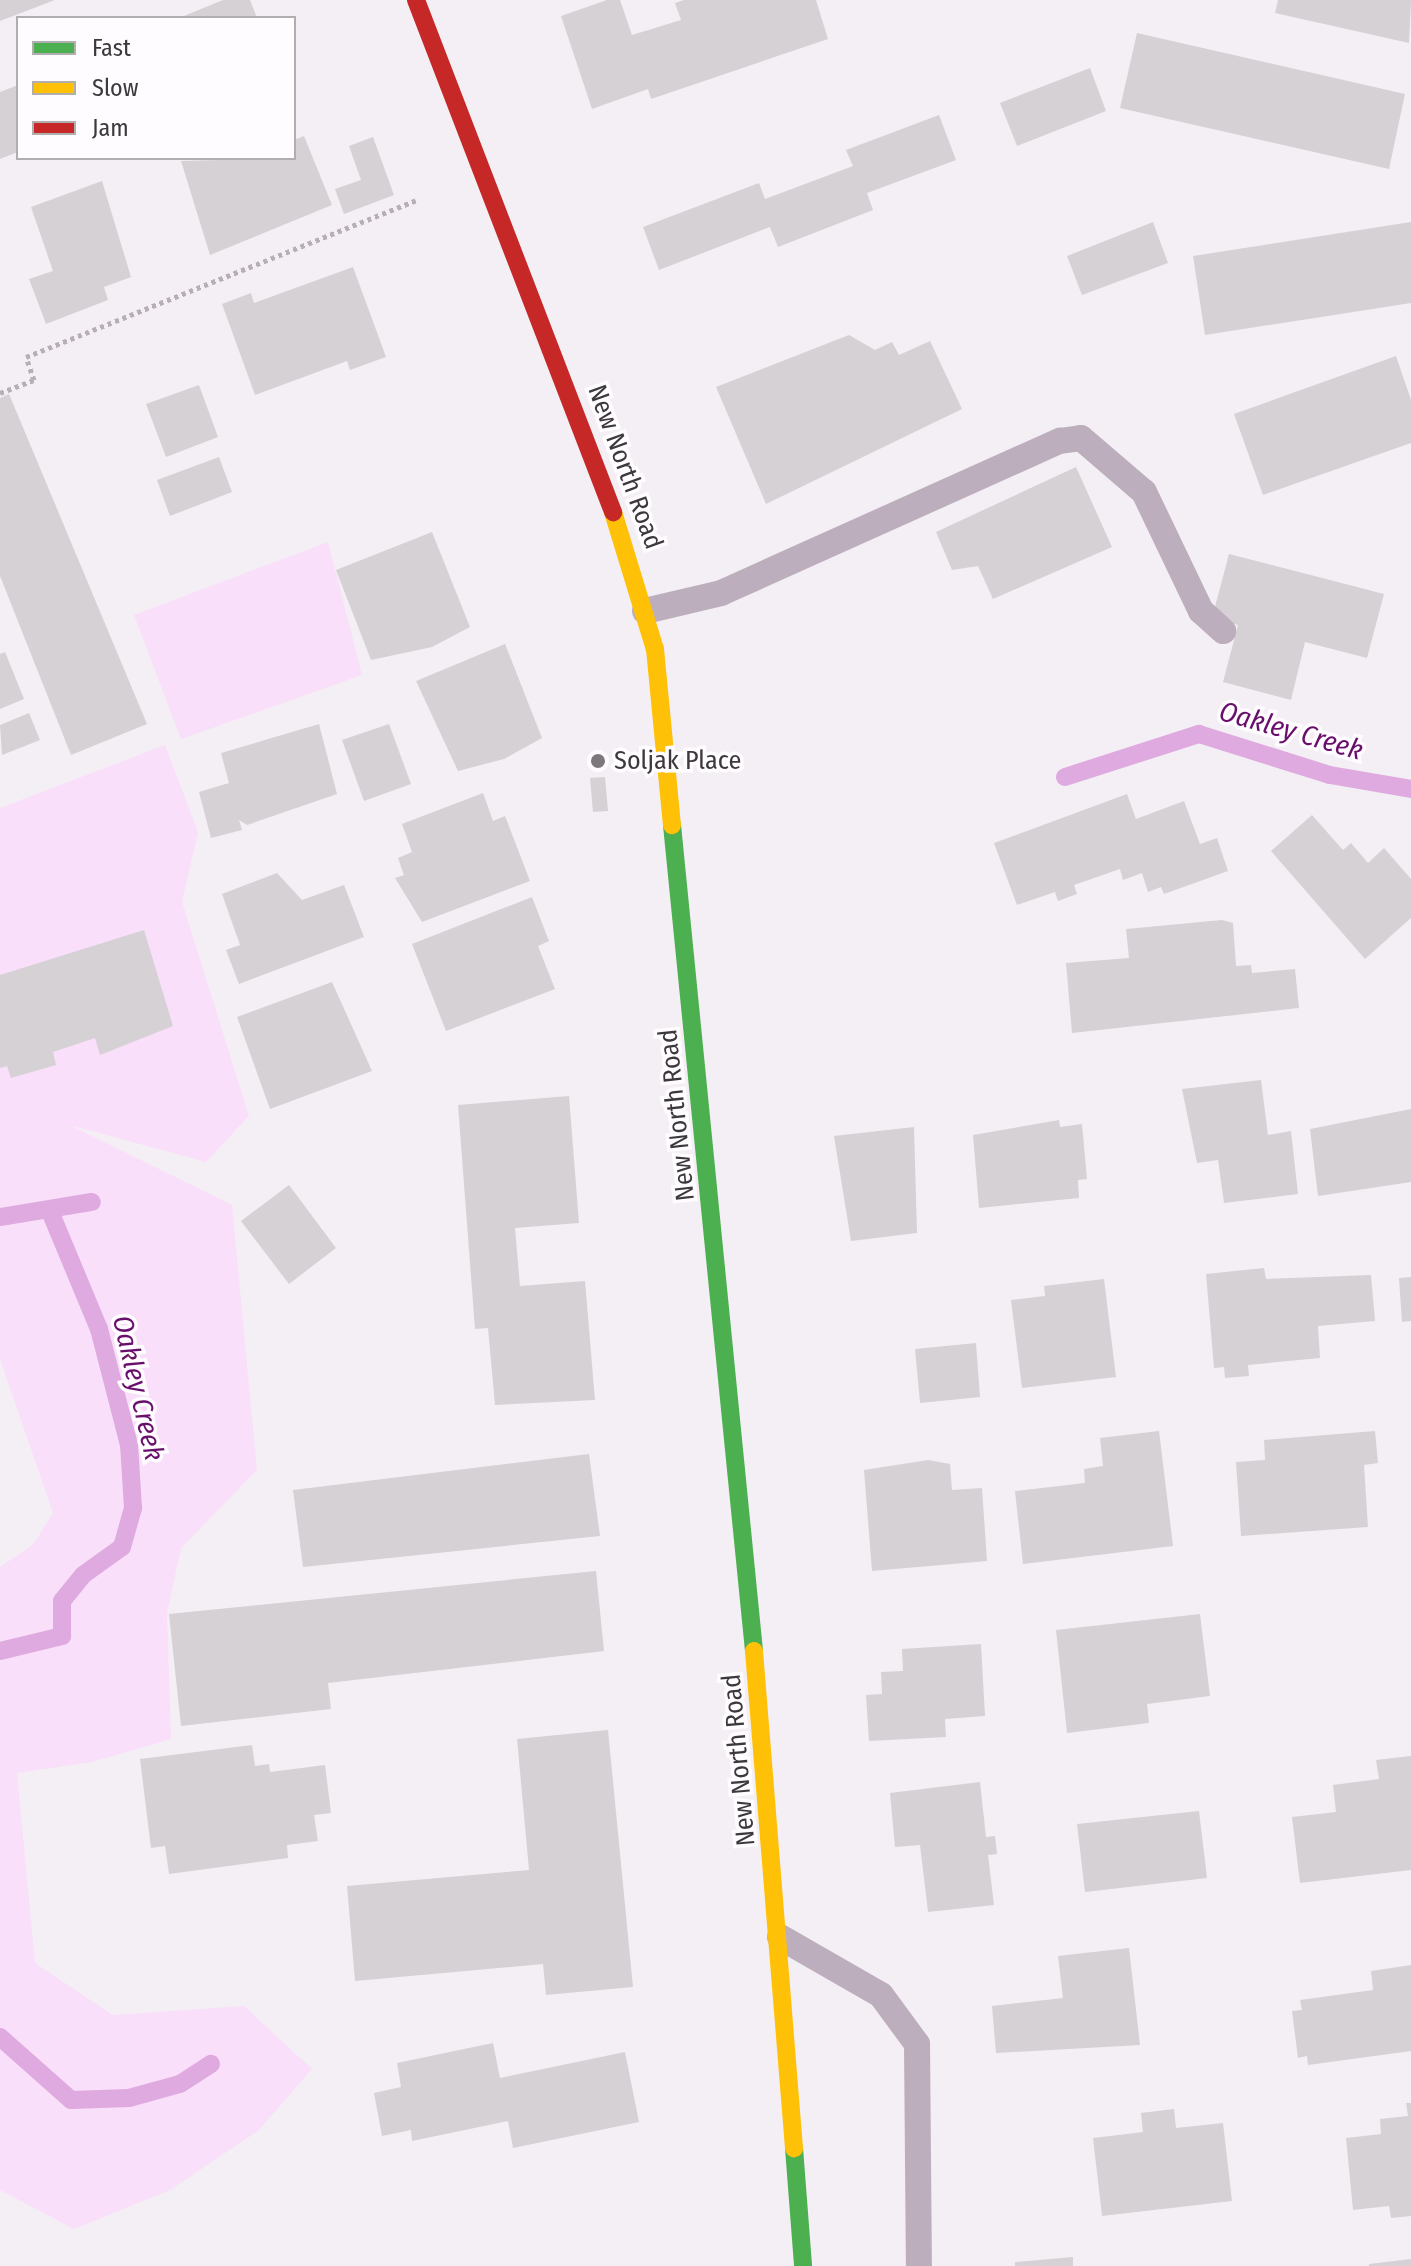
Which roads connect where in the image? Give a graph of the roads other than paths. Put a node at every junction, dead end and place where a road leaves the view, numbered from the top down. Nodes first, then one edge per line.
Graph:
1 (416, 0) edge
2 (645, 611) junction
3 (1223, 631) dead end
4 (780, 1937) junction
5 (803, 2266) edge
6 (919, 2266) edge

1 - 2 main road, New North Road
2 - 3 lane
2 - 4 main road, New North Road
4 - 5 main road, New North Road
4 - 6 lane

